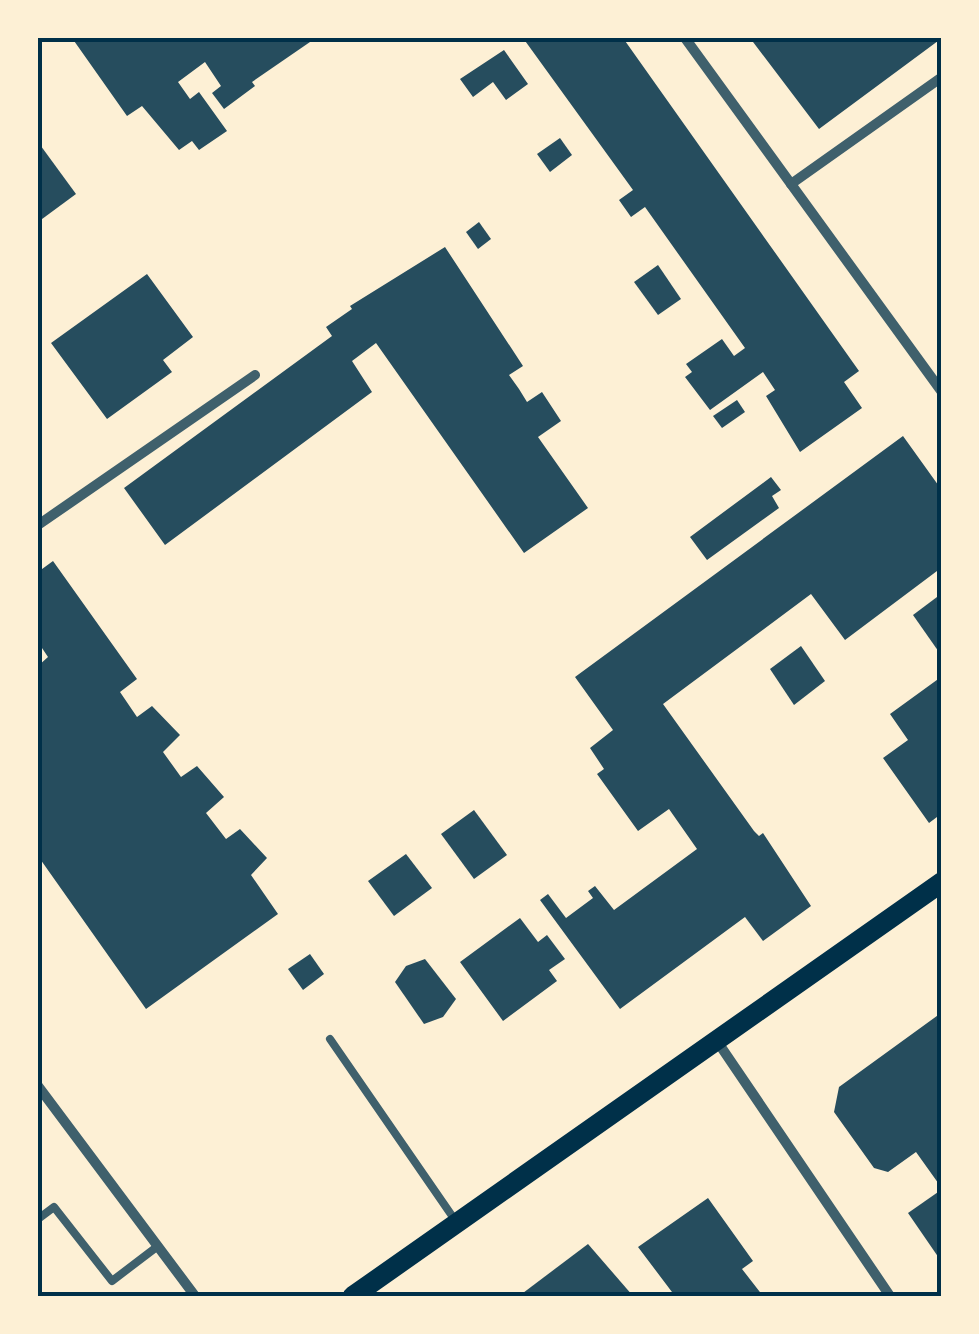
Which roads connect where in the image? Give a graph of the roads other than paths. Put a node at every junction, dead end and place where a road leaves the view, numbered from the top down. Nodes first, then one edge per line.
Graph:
1 (685, 38) edge
2 (942, 77) edge
3 (791, 184) junction
4 (256, 376) dead end
5 (942, 392) edge
6 (38, 525) edge
7 (942, 882) edge
8 (330, 1039) dead end
9 (717, 1041) junction
10 (38, 1088) edge
11 (38, 1219) edge
12 (457, 1223) junction
13 (158, 1246) junction
14 (196, 1296) edge
15 (353, 1296) edge
16 (890, 1296) edge

1 - 3 street
2 - 3 street
3 - 5 street
4 - 6 street
7 - 9 main road
8 - 12 lane
9 - 12 main road
9 - 16 street
10 - 13 street
11 - 13 lane
12 - 15 main road
13 - 14 street

